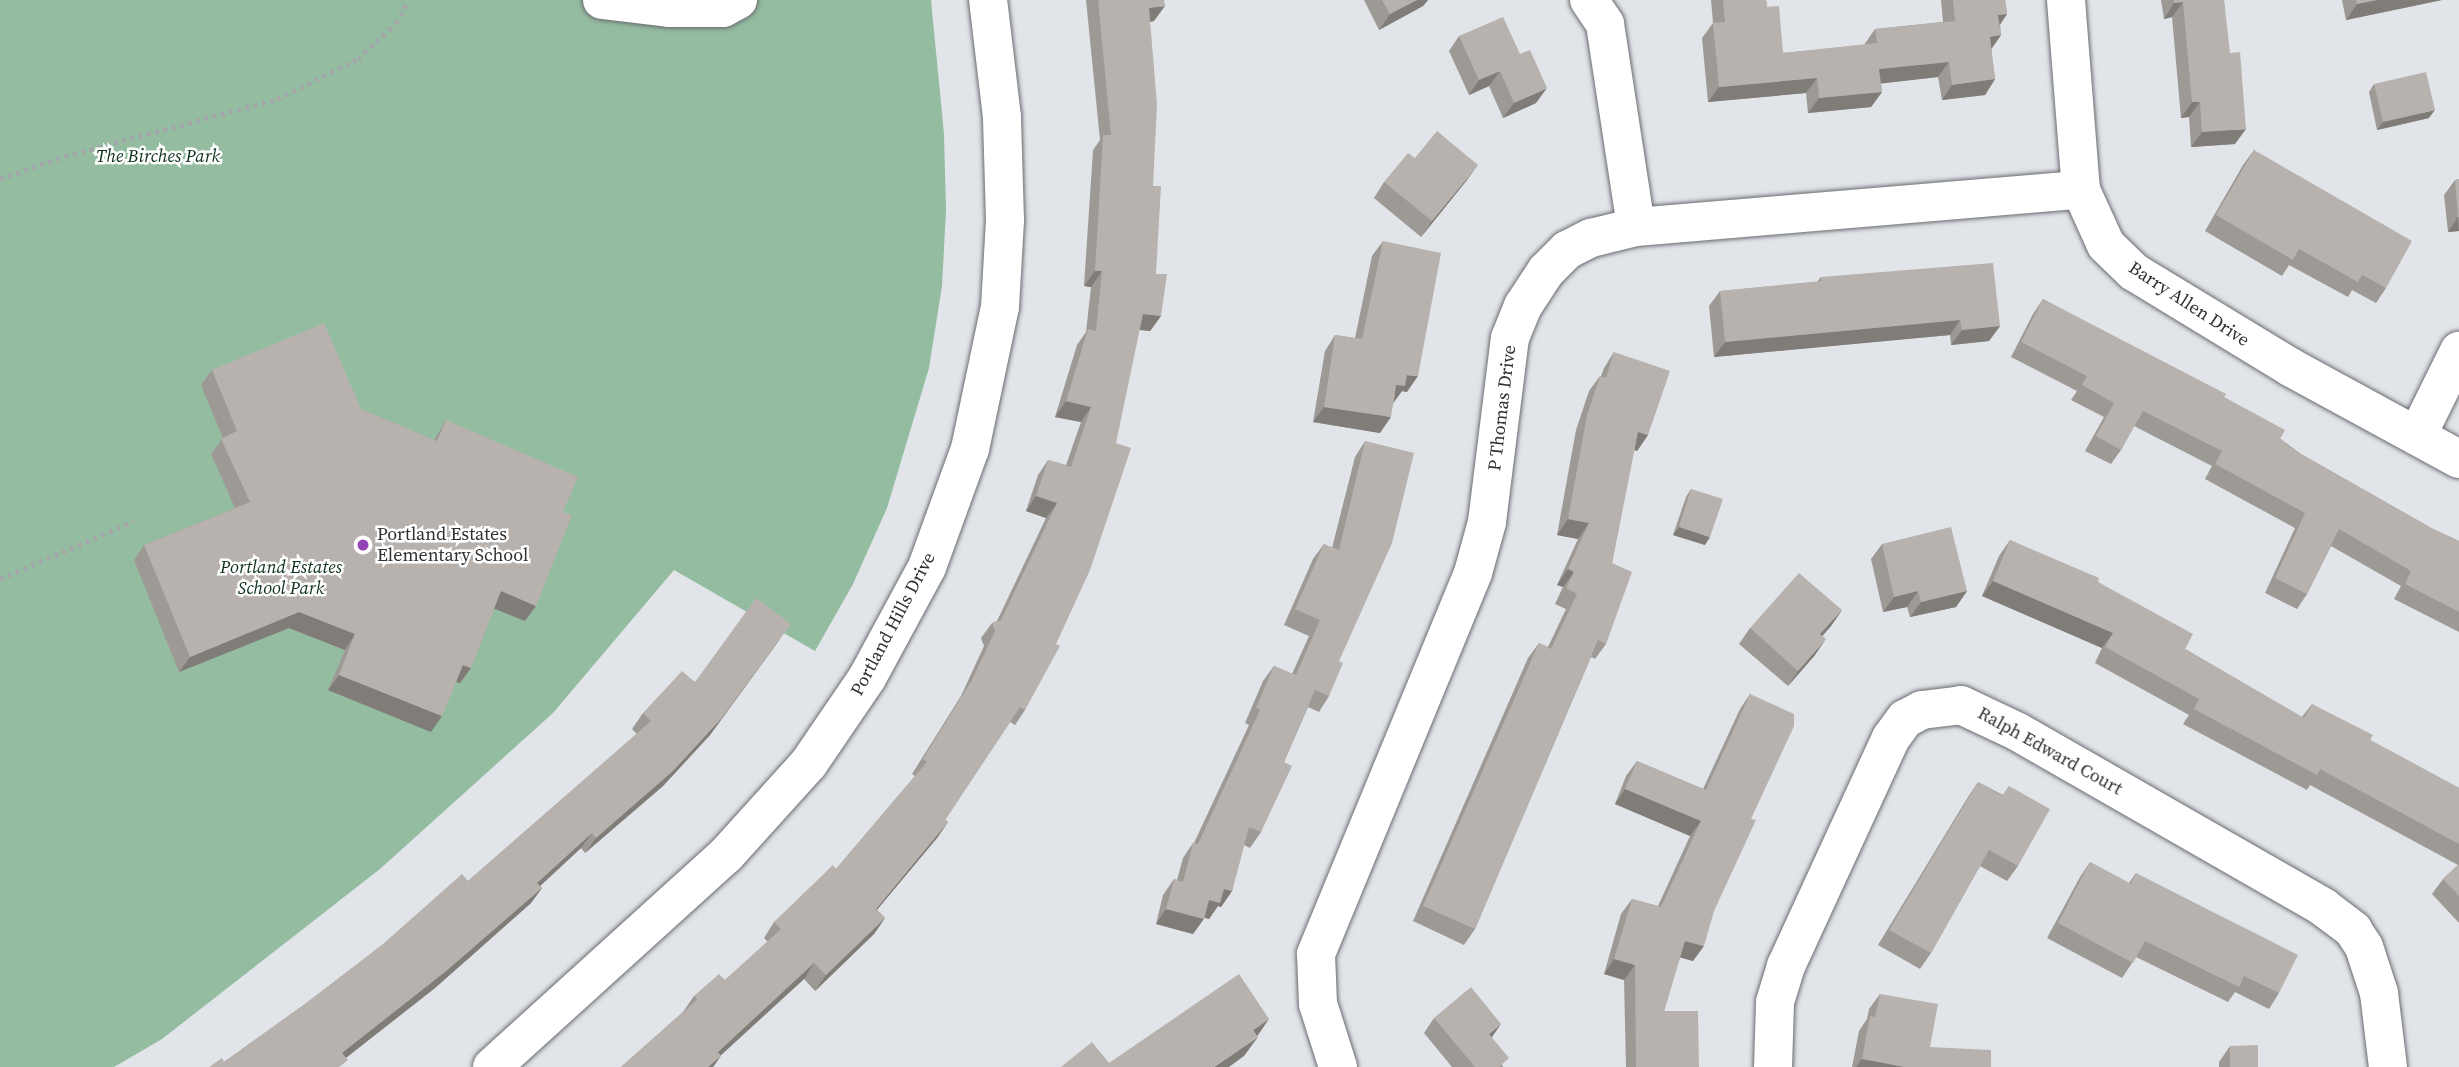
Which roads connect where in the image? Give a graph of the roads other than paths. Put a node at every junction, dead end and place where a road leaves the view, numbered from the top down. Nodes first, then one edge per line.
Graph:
1 (602, 0) edge
2 (738, 0) edge
3 (988, 0) edge
4 (1589, 0) edge
5 (2066, 0) edge
6 (2081, 190) junction
7 (1636, 227) junction
8 (2459, 351) edge
9 (2417, 436) junction
10 (2459, 460) edge
11 (492, 1067) edge
12 (1338, 1067) edge
13 (1773, 1067) edge
14 (2388, 1067) edge

1 - 2 street
3 - 11 street, Portland Hills Drive
4 - 7 street
5 - 6 street, Barry Allen Drive
6 - 7 street, P Thomas Drive
6 - 9 street, Barry Allen Drive
7 - 12 street, P Thomas Drive
8 - 9 street
9 - 10 street, Barry Allen Drive
13 - 14 street, Ralph Edward Court

